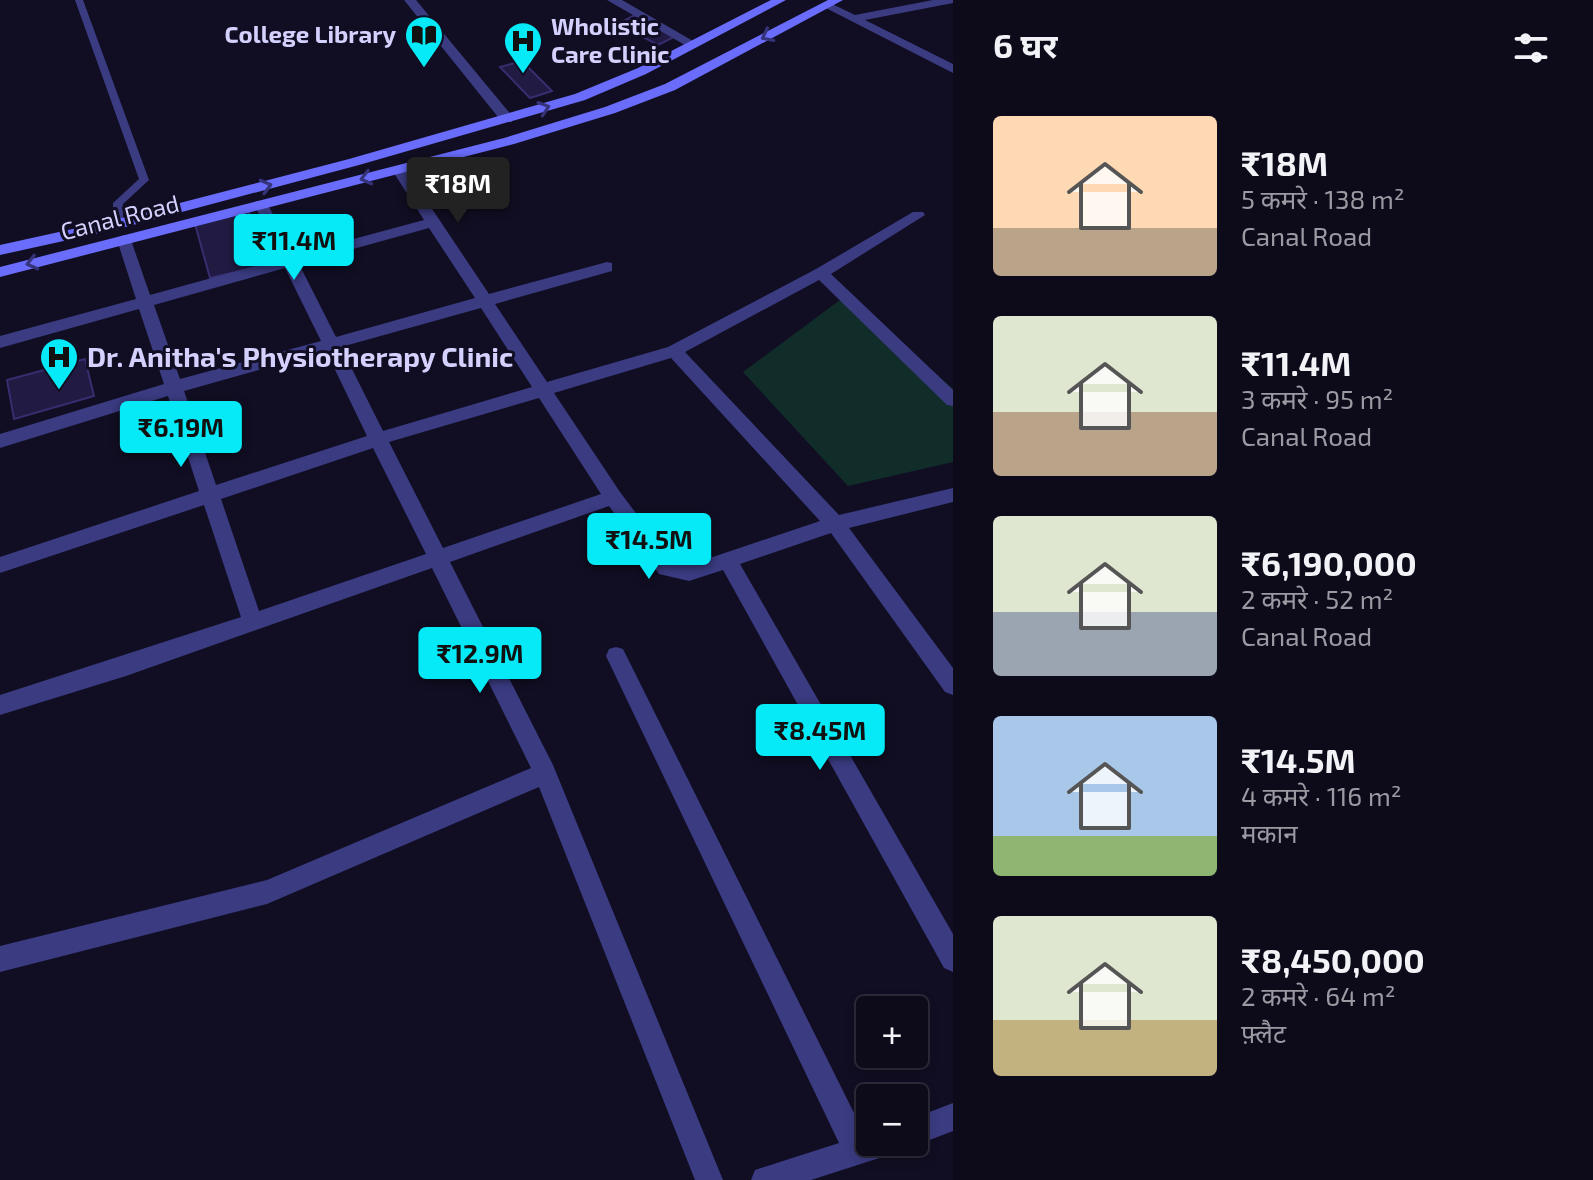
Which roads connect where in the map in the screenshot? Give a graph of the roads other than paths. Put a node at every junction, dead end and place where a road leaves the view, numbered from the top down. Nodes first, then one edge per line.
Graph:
1 (79, 0) edge
2 (410, 0) edge
3 (613, 0) edge
4 (780, 0) edge
5 (951, 0) edge
6 (831, 2) edge
7 (853, 19) junction
8 (694, 45) junction
9 (953, 69) edge
10 (507, 119) junction
11 (399, 170) junction
12 (261, 204) junction
13 (918, 215) dead end
14 (433, 222) junction
15 (121, 232) junction
16 (0, 250) edge
17 (291, 262) junction
18 (607, 267) dead end
19 (0, 272) edge
20 (821, 273) junction
21 (485, 301) junction
22 (145, 304) junction
23 (0, 342) edge
24 (328, 344) junction
25 (674, 351) junction
26 (175, 387) junction
27 (542, 389) junction
28 (953, 400) edge
29 (378, 439) junction
30 (0, 441) edge
31 (211, 494) junction
32 (953, 495) edge
33 (613, 497) junction
34 (835, 524) junction
35 (435, 557) junction
36 (728, 561) junction
37 (0, 565) edge
38 (253, 622) junction
39 (616, 656) dead end
40 (953, 685) edge
41 (0, 705) edge
42 (545, 773) junction
43 (0, 959) edge
44 (953, 959) edge
45 (953, 1117) edge
46 (928, 1127) edge
47 (856, 1147) edge
48 (856, 1154) edge
49 (709, 1180) edge
50 (765, 1180) edge

1 - 15 lane
2 - 10 street
3 - 8 street
4 - 8 main road, Canal Road
5 - 7 street
6 - 7 street
6 -> 11 main road, Canal Road
7 - 9 street
10 -> 8 main road, Canal Road
15 -> 10 main road, Canal Road
11 -> 12 main road, Canal Road
11 - 14 street
12 - 15 main road, Canal Road
12 - 17 street
13 - 20 street
14 - 17 street
14 - 21 street
15 - 16 main road, Canal Road
15 -> 19 main road, Canal Road
15 - 22 street
17 - 22 street
17 - 24 street
18 - 21 street
20 - 25 street
20 - 28 street
21 - 24 street
21 - 27 street
22 - 23 street
22 - 26 street
24 - 26 street
24 - 29 street
25 - 27 street
25 - 34 street
26 - 30 street
26 - 31 street
27 - 29 street
27 - 33 street
29 - 31 street
29 - 35 street
31 - 37 street
31 - 38 street
32 - 34 street
33 - 35 street
33 - 36 street
34 - 36 street
34 - 40 street
35 - 38 street
35 - 42 street
36 - 44 street
38 - 41 street
39 - 47 street
42 - 43 street
42 - 49 street
45 - 46 street
48 - 50 street

